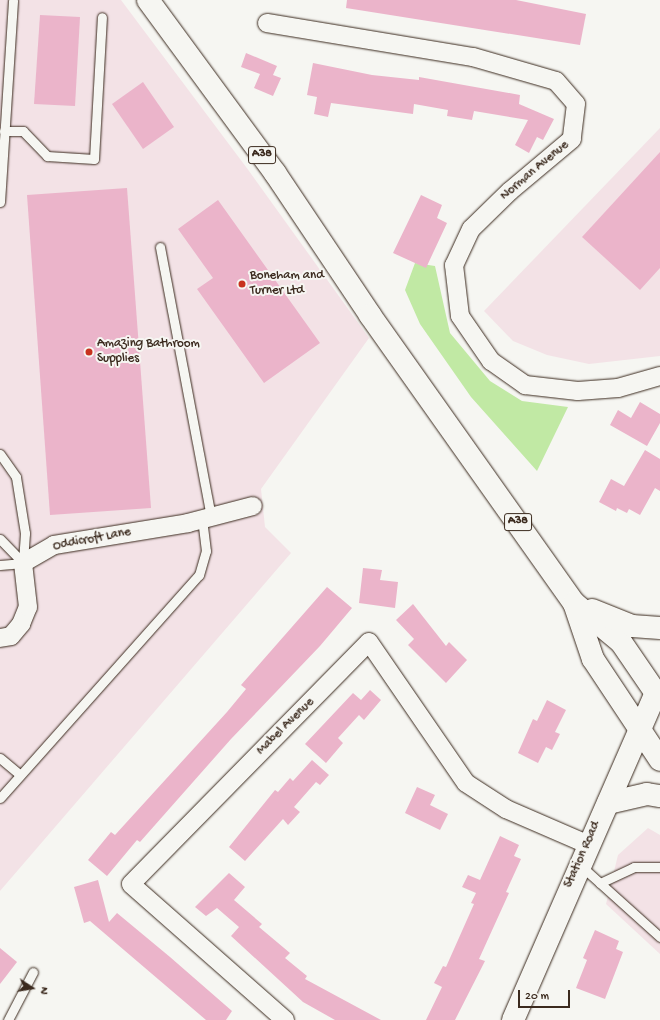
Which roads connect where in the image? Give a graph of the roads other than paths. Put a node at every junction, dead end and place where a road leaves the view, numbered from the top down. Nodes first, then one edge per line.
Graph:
1 (13, 0) edge
2 (148, 0) edge
3 (102, 17) dead end
4 (267, 23) dead end
5 (4, 131) junction
6 (0, 202) edge
7 (160, 247) dead end
8 (660, 376) edge
9 (0, 454) edge
10 (252, 506) dead end
11 (206, 518) junction
12 (0, 539) edge
13 (23, 563) junction
14 (0, 565) edge
15 (574, 603) junction
16 (660, 628) edge
17 (0, 638) edge
18 (658, 695) edge
19 (640, 731) junction
20 (0, 758) edge
21 (660, 760) edge
22 (19, 774) junction
23 (660, 796) edge
24 (0, 798) edge
25 (608, 803) junction
26 (587, 844) junction
27 (579, 864) junction
28 (660, 867) edge
29 (600, 883) junction
30 (660, 937) edge
31 (32, 972) dead end
32 (8, 1020) edge
33 (285, 1020) edge
34 (513, 1020) edge

1 - 5 lane
2 - 15 main road, A38
3 - 5 lane
4 - 8 street, Norman Avenue
5 - 6 lane
7 - 11 lane
9 - 13 lane
10 - 11 street, Oddicroft Lane
11 - 13 street, Oddicroft Lane
11 - 22 lane
12 - 13 lane
13 - 14 lane
13 - 17 street
15 - 16 main road
15 - 18 main road, A38
15 - 19 main road, A38
18 - 19 main road, Station Road
19 - 21 main road, A38
19 - 25 main road, Station Road
20 - 22 lane
22 - 24 lane
23 - 25 main road
25 - 26 main road, Station Road
26 - 27 main road, Station Road
26 - 33 street, Mabel Avenue
27 - 29 lane
27 - 34 main road, Station Road
28 - 29 lane
29 - 30 lane
31 - 32 lane

